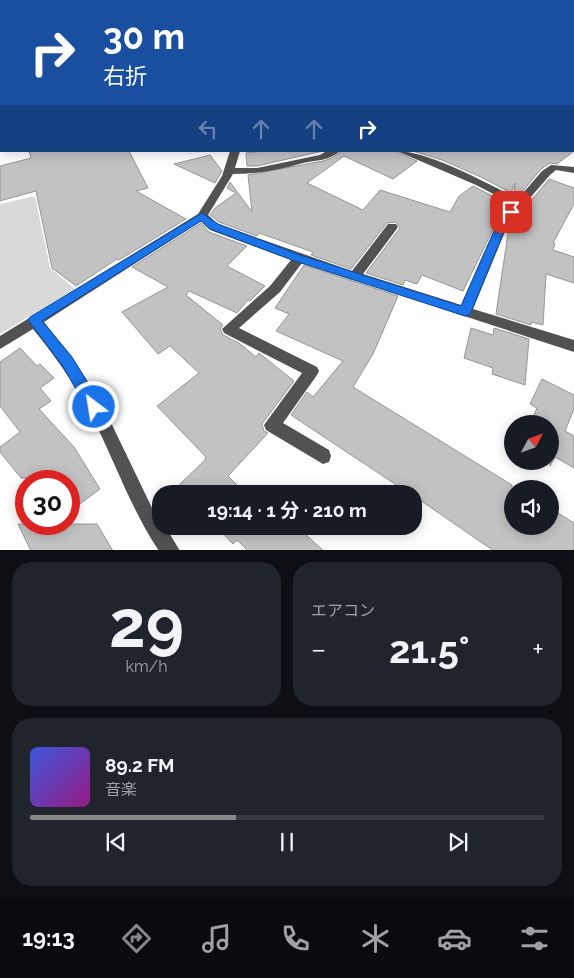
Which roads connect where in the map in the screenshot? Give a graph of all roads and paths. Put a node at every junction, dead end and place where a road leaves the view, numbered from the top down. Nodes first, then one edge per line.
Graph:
1 (235, 152) edge
2 (333, 152) edge
3 (404, 152) edge
4 (430, 152) edge
5 (420, 159) junction
6 (574, 170) edge
7 (229, 171) junction
8 (518, 203) junction
9 (202, 216) junction
10 (392, 226) dead end
11 (299, 258) junction
12 (355, 276) junction
13 (465, 312) junction
14 (34, 320) junction
15 (0, 343) edge
16 (574, 346) edge
17 (323, 456) dead end
18 (171, 550) edge

1 - 7 street
2 - 7 street
3 - 5 street
4 - 5 street
5 - 8 street
6 - 8 street
7 - 9 street
8 - 13 street
9 - 11 street
9 - 14 street
10 - 12 street
11 - 12 street
11 - 17 street
12 - 13 street
13 - 16 street
14 - 15 street
14 - 18 street

